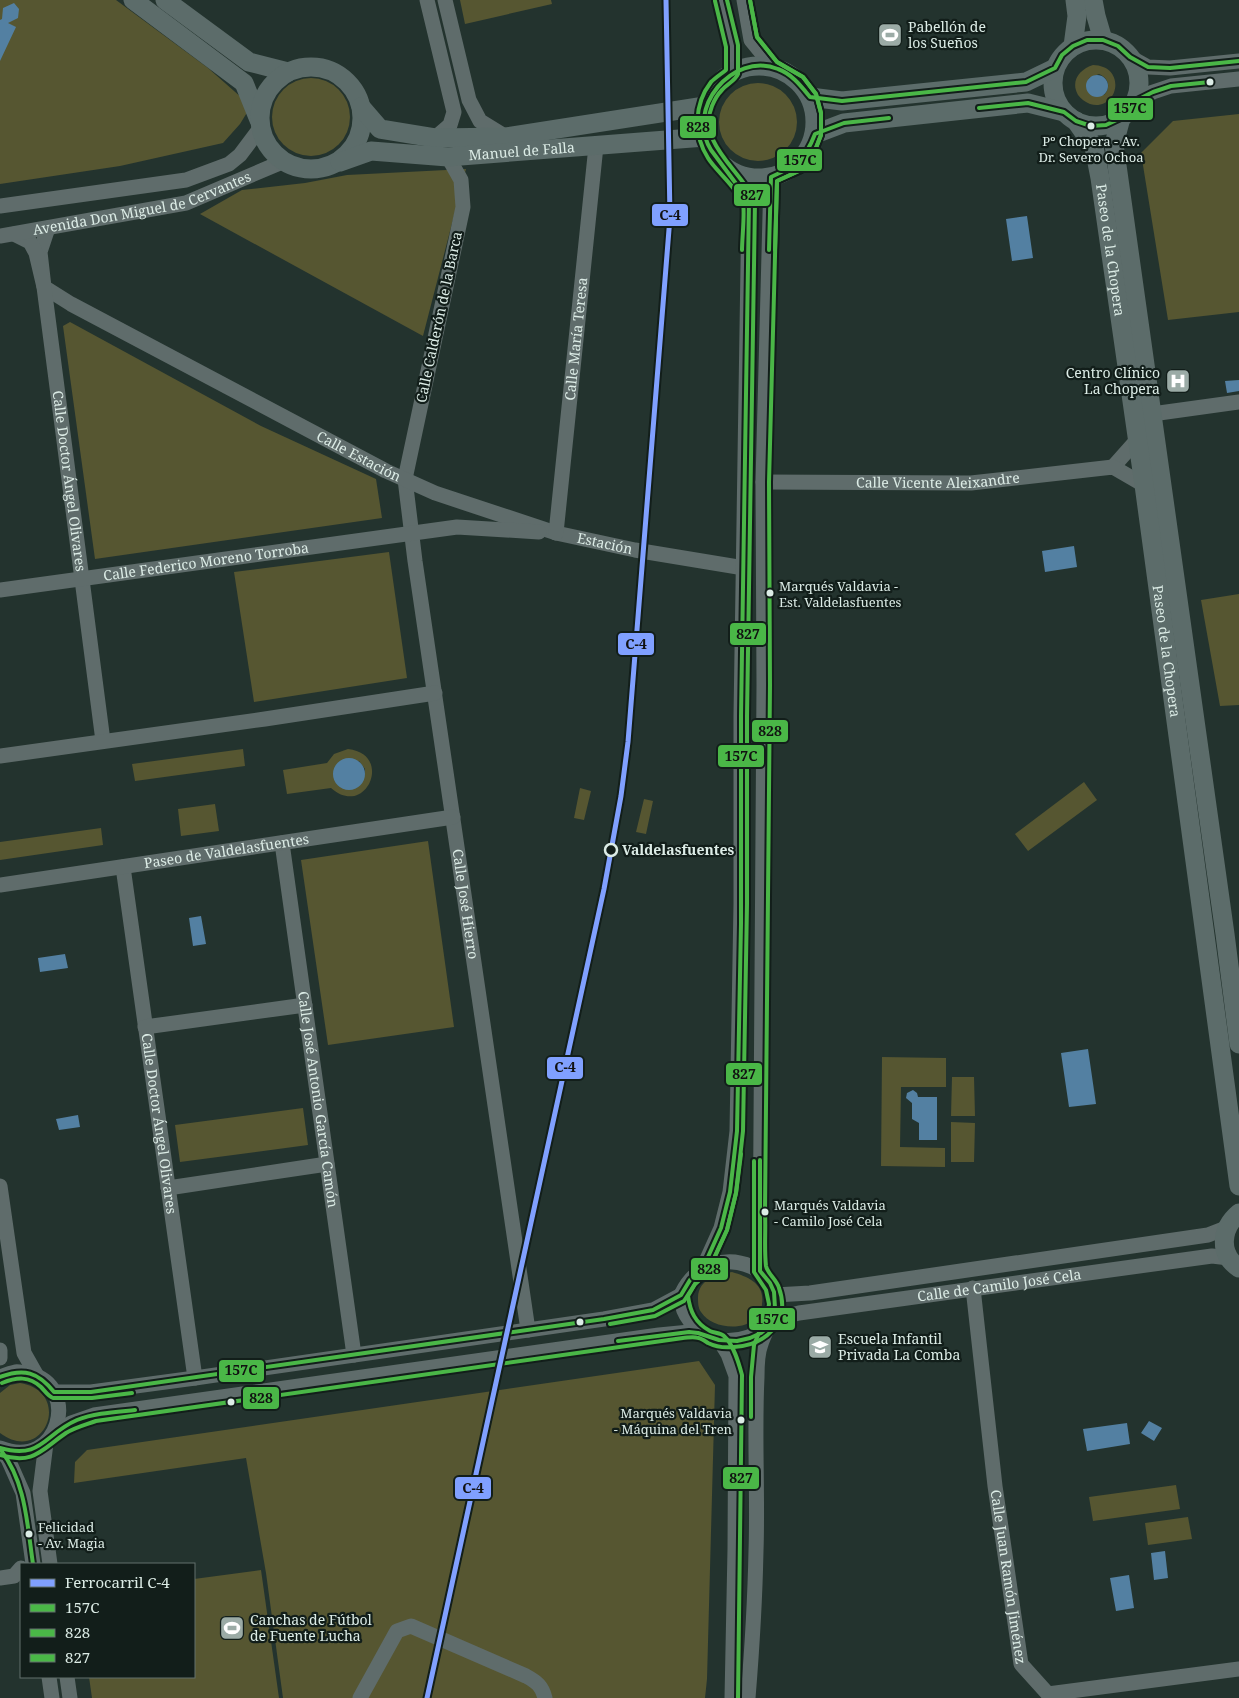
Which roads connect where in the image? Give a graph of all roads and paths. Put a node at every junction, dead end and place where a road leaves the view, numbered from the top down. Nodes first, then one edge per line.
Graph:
1 (133, 0) edge
2 (166, 0) edge
3 (427, 0) edge
4 (445, 0) edge
5 (721, 0) edge
6 (744, 0) edge
7 (1075, 0) edge
8 (1094, 0) edge
9 (1103, 40) junction
10 (1073, 46) junction
11 (1130, 57) junction
12 (1239, 61) edge
13 (773, 67) junction
14 (1055, 68) junction
15 (288, 72) junction
16 (732, 73) junction
17 (1239, 79) edge
18 (810, 97) junction
19 (1135, 101) junction
20 (705, 106) junction
21 (361, 107) junction
22 (1070, 117) junction
23 (1121, 118) junction
24 (260, 124) junction
25 (815, 134) junction
26 (506, 137) junction
27 (704, 137) junction
28 (434, 138) junction
29 (596, 146) junction
30 (448, 156) junction
31 (282, 162) junction
32 (340, 162) junction
33 (727, 170) junction
34 (771, 178) junction
35 (0, 206) edge
36 (48, 228) junction
37 (7, 235) edge
38 (44, 288) junction
39 (70, 304) junction
40 (47, 314) junction
41 (1239, 402) edge
42 (1152, 414) junction
43 (1137, 440) junction
44 (1113, 467) junction
45 (405, 479) junction
46 (763, 482) junction
47 (1144, 485) junction
48 (411, 532) junction
49 (556, 533) junction
50 (744, 568) junction
51 (82, 578) junction
52 (0, 590) edge
53 (435, 693) junction
54 (104, 741) junction
55 (0, 756) edge
56 (453, 818) junction
57 (282, 843) junction
58 (123, 867) junction
59 (0, 885) edge
60 (305, 1005) junction
61 (145, 1027) junction
62 (1239, 1044) edge
63 (327, 1164) junction
64 (0, 1186) edge
65 (1239, 1186) edge
66 (168, 1188) junction
67 (1239, 1208) edge
68 (1239, 1214) edge
69 (1226, 1228) junction
70 (1234, 1263) edge
71 (703, 1268) junction
72 (760, 1271) junction
73 (973, 1288) junction
74 (681, 1295) junction
75 (775, 1295) junction
76 (769, 1324) junction
77 (528, 1330) junction
78 (700, 1331) junction
79 (720, 1341) junction
80 (0, 1350) edge
81 (354, 1355) junction
82 (0, 1358) edge
83 (37, 1376) junction
84 (0, 1377) edge
85 (195, 1378) junction
86 (54, 1392) junction
87 (47, 1441) junction
88 (0, 1448) edge
89 (29, 1561) edge
90 (50, 1563) edge
91 (1239, 1669) edge
92 (49, 1678) edge
93 (67, 1678) edge
94 (52, 1698) edge
95 (70, 1698) edge
96 (360, 1698) edge
97 (545, 1698) edge
98 (732, 1698) edge
99 (748, 1698) edge

1 - 24 main road
2 - 15 main road
3 - 28 street
4 - 26 street
5 - 16 street
6 - 13 street
7 - 10 main road
8 - 9 main road
9 - 10 main road
9 - 11 main road
10 - 14 main road
11 - 12 street
11 - 19 main road
13 - 16 main road
13 - 18 main road
14 - 18 main road
14 - 22 main road
15 - 21 main road
15 - 24 main road
16 - 20 main road
17 - 19 street
18 - 25 main road
19 - 23 main road
20 - 26 main road, Manuel de Falla
20 - 27 main road
21 - 28 main road, Manuel de Falla
21 - 32 main road
22 - 23 main road
22 - 25 main road
22 - 43 main road, Paseo de la Chopera
23 - 42 main road, Paseo de la Chopera
24 - 31 main road
24 - 35 street, Avenida Don Miguel de Cervantes
25 - 34 main road
26 - 28 main road, Manuel de Falla
27 - 29 main road, Manuel de Falla
27 - 33 main road
29 - 30 main road, Manuel de Falla
29 - 49 street, Calle María Teresa
30 - 32 main road, Manuel de Falla
30 - 45 street, Calle Calderón de la Barca
31 - 32 main road
31 - 36 street, Avenida Don Miguel de Cervantes
33 - 34 main road
33 - 50 street
34 - 46 street
36 - 37 street, Avenida Don Miguel de Cervantes
36 - 38 street
37 - 38 street, Calle Doctor Ángel Olivares
38 - 39 street, Calle Estación
38 - 40 street, Calle Doctor Ángel Olivares
39 - 40 street
39 - 45 street, Calle Estación
40 - 51 street, Calle Doctor Ángel Olivares
41 - 42 street
42 - 62 main road, Paseo de la Chopera
43 - 44 street
43 - 47 main road, Paseo de la Chopera
44 - 46 street, Calle Vicente Aleixandre
44 - 47 street
45 - 48 street, Calle José Hierro
45 - 49 street, Calle Estación
46 - 72 street
47 - 65 main road, Paseo de la Chopera
48 - 49 street
48 - 51 street, Calle Federico Moreno Torroba
48 - 53 street, Calle José Hierro
49 - 50 street, Estación
50 - 71 street
51 - 52 street, Calle Federico Moreno Torroba
51 - 54 street, Calle Doctor Ángel Olivares
53 - 54 street
53 - 56 street, Calle José Hierro
54 - 55 street
56 - 57 street, Paseo de Valdelasfuentes
56 - 77 street, Calle José Hierro
57 - 58 street, Paseo de Valdelasfuentes
57 - 60 street, Calle José Antonio García Camón
58 - 59 street, Paseo de Valdelasfuentes
58 - 61 street, Calle Doctor Ángel Olivares
60 - 61 street
60 - 63 street, Calle José Antonio García Camón
61 - 66 street, Calle Doctor Ángel Olivares
63 - 66 street
63 - 81 street, Calle José Antonio García Camón
64 - 83 street
66 - 85 street, Calle Doctor Ángel Olivares
67 - 68 main road
68 - 69 main road
69 - 70 main road
69 - 75 street, Calle de Camilo José Cela
70 - 73 street, Calle de Camilo José Cela
71 - 72 street
71 - 74 street
72 - 75 street
73 - 76 street, Calle de Camilo José Cela
73 - 91 street, Calle Juan Ramón Jiménez
74 - 77 street
74 - 78 street
75 - 76 street
76 - 79 street
76 - 99 street
77 - 81 street
78 - 79 street
78 - 87 street
79 - 98 street
80 - 82 street
81 - 85 street
83 - 84 street
83 - 86 street
85 - 86 street
86 - 87 street
87 - 88 street
87 - 90 street
88 - 89 street
92 - 94 street
93 - 95 street
96 - 97 street

